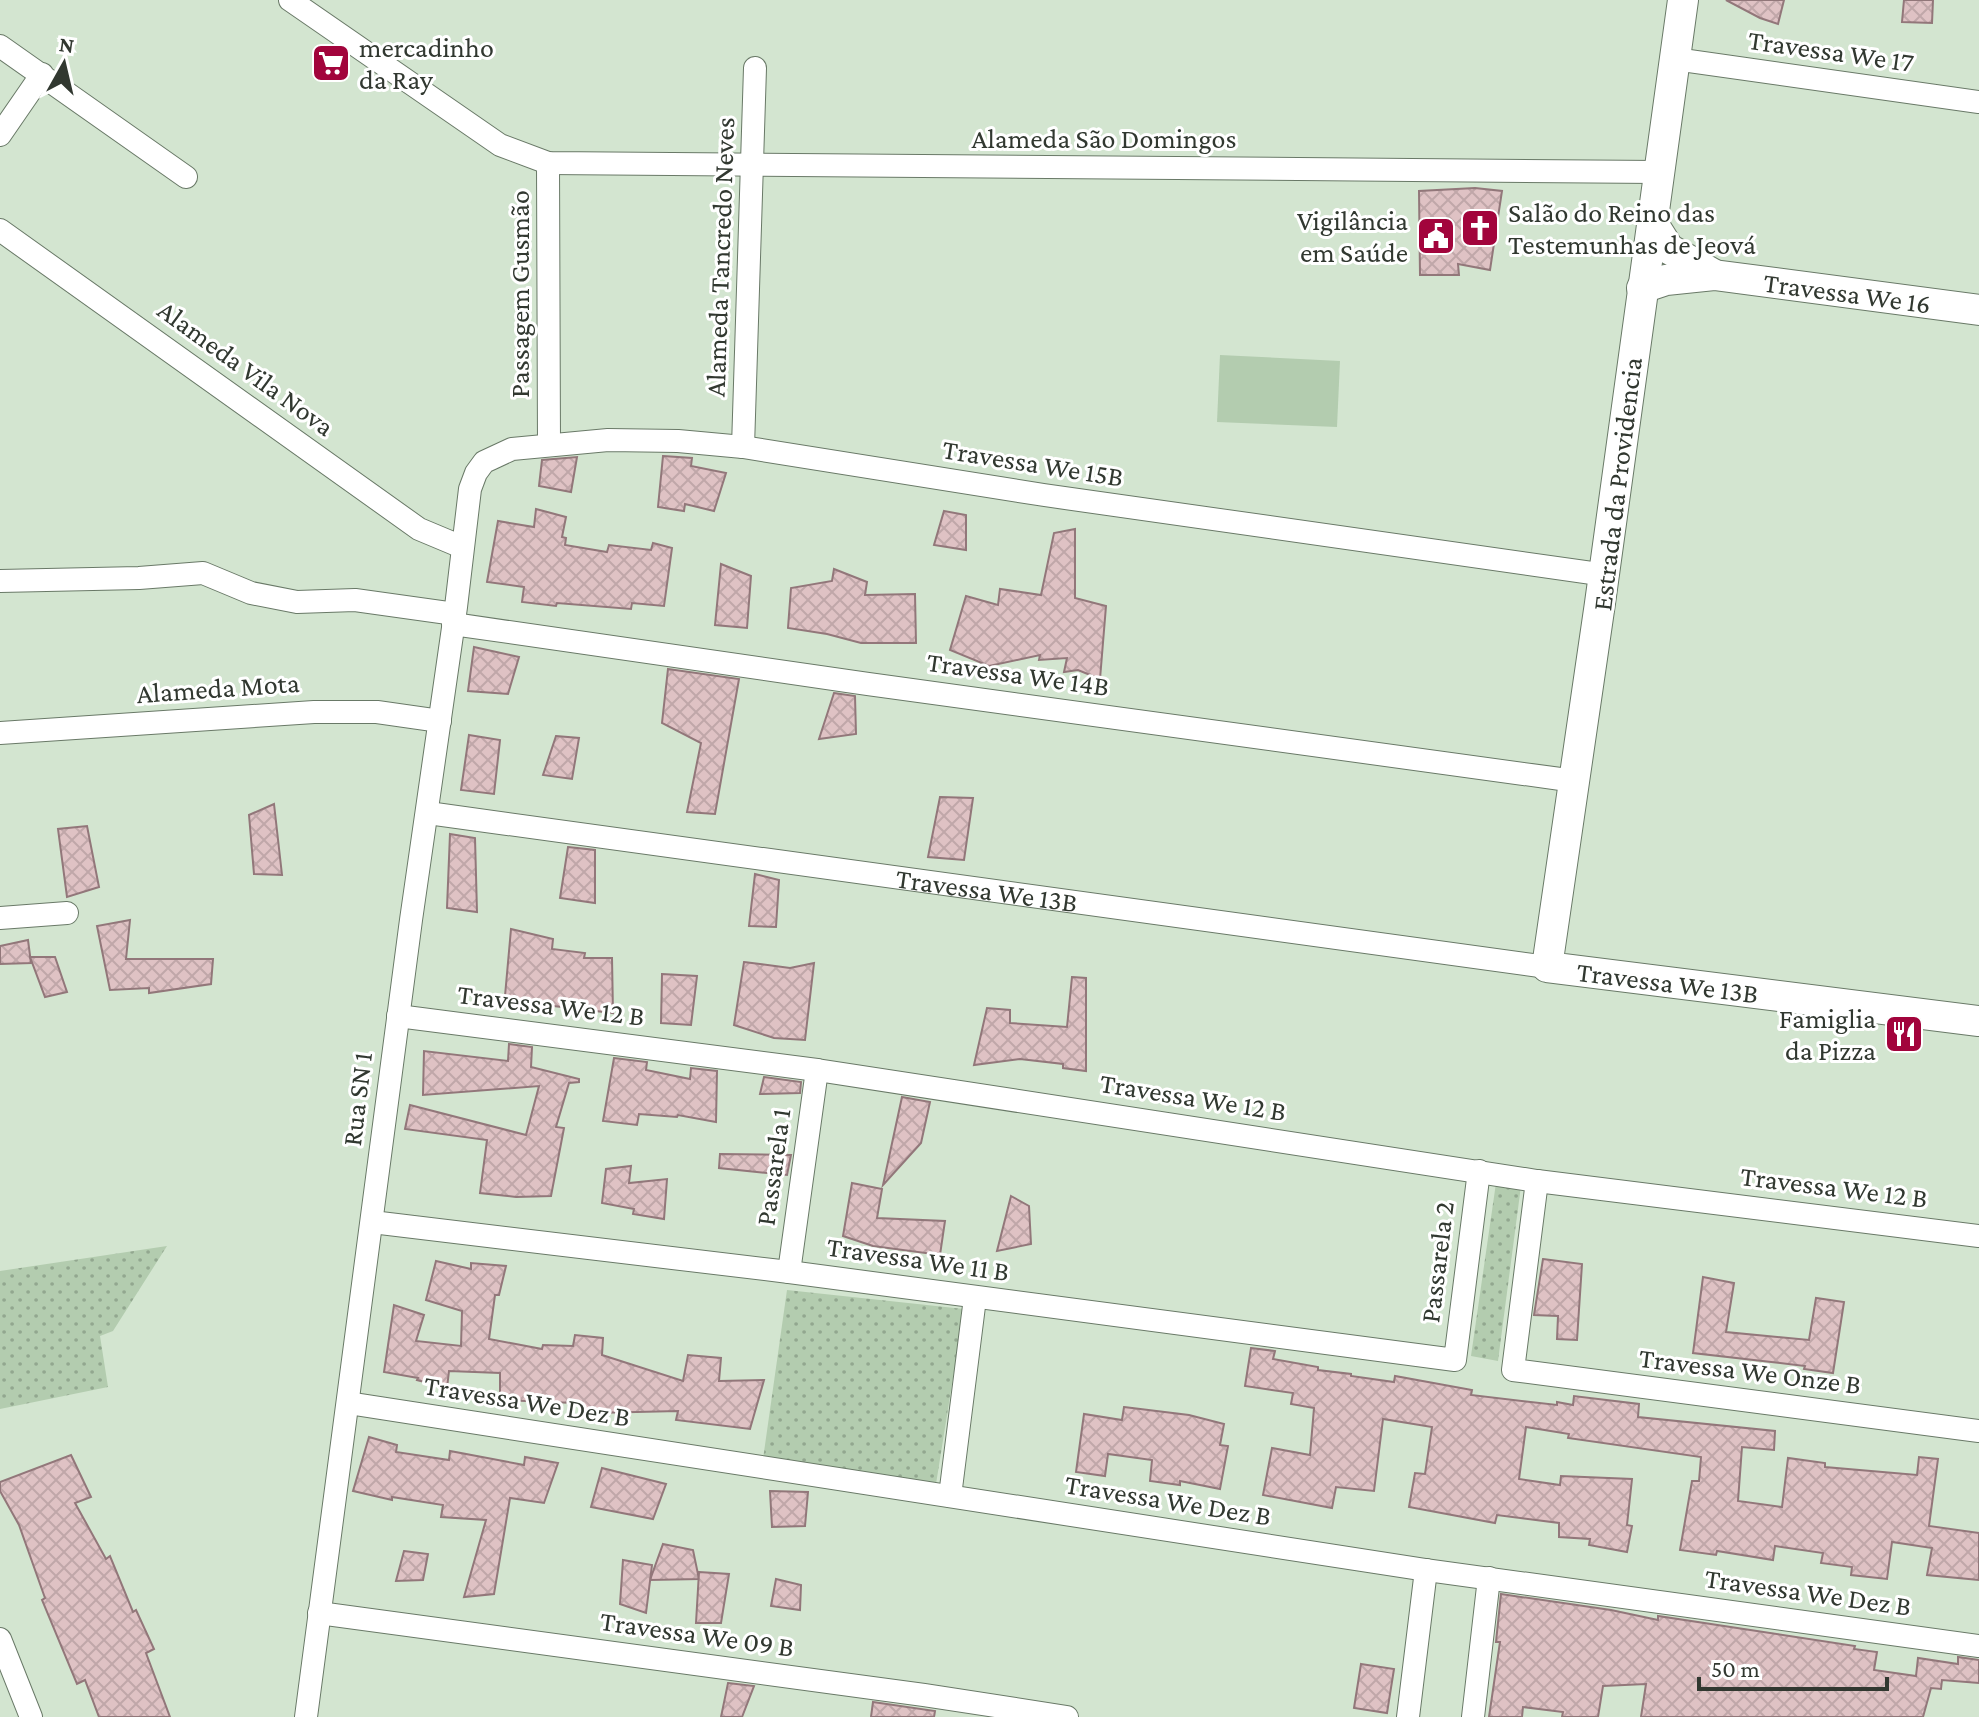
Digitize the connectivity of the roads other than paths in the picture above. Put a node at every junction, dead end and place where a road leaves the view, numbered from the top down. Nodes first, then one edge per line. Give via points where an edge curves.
1 (290, 0) edge
2 (1683, 0) edge
3 (0, 46) edge
4 (1675, 59) junction
5 (755, 68) dead end
6 (42, 74) junction
7 (1979, 102) edge
8 (0, 135) edge
9 (548, 163) junction
10 (753, 166) junction
11 (1658, 172) junction
12 (186, 177) dead end
13 (1652, 222) junction
14 (0, 230) edge
15 (1714, 275) junction
16 (1642, 288) junction
17 (1979, 310) edge
18 (549, 444) junction
19 (743, 447) junction
20 (470, 489) joint
21 (462, 547) junction
22 (1606, 575) junction
23 (0, 581) edge
24 (454, 619) junction
25 (440, 721) junction
26 (0, 733) edge
27 (1575, 781) junction
28 (428, 813) junction
29 (67, 913) dead end
30 (0, 918) edge
31 (1546, 967) junction
32 (398, 1016) junction
33 (1979, 1021) edge
34 (817, 1070) junction
35 (1479, 1171) junction
36 (1537, 1181) junction
37 (372, 1222) junction
38 (1979, 1236) edge
39 (789, 1272) junction
40 (975, 1298) junction
41 (1455, 1360) joint
42 (348, 1403) junction
43 (1979, 1431) edge
44 (950, 1496) junction
45 (1426, 1570) junction
46 (1489, 1578) junction
47 (319, 1613) junction
48 (0, 1639) edge
49 (1979, 1646) edge
50 (31, 1717) edge
51 (306, 1717) edge
52 (1067, 1717) edge
53 (1408, 1717) edge
54 (1473, 1717) edge

1 - 9 street, Passagem Gusmão via 500,145
2 - 4 main road, Estrada da Providencia
3 - 6 street
4 - 7 street, Travessa We 17
4 - 11 main road, Estrada da Providencia
5 - 10 street, Alameda Tancredo Neves
6 - 8 street
6 - 12 street
9 - 10 street, Alameda São Domingos
9 - 18 street, Passagem Gusmão
10 - 11 street, Alameda São Domingos
10 - 19 street, Alameda Tancredo Neves
11 - 13 main road, Estrada da Providencia
13 - 15 main road via 1669,249
13 - 16 main road, Estrada da Providencia
14 - 21 street, Alameda Vila Nova via 419,529
15 - 16 main road
15 - 17 main road, Travessa We 16
16 - 22 main road, Estrada da Providencia
18 - 19 street, Travessa We 15B via 678,441
18 - 20 street, Travessa We 15B via 496,454 484,462
19 - 22 street, Travessa We 15B
20 - 21 street, Rua SN 1
21 - 24 street, Rua SN 1
22 - 27 main road, Estrada da Providencia
23 - 24 street, Travessa We 14B via 203,573 251,593 297,602 355,600
24 - 25 street, Rua SN 1
24 - 27 street, Travessa We 14B via 868,684
25 - 26 street, Alameda Mota via 377,712 314,712
25 - 28 street, Rua SN 1
27 - 31 main road, Estrada da Providencia
28 - 31 street, Travessa We 13B
28 - 32 street, Rua SN 1
29 - 30 street
31 - 33 main road, Travessa We 13B
32 - 34 street, Travessa We 12 B
32 - 37 street, Rua SN 1
34 - 35 street, Travessa We 12 B
34 - 39 street, Passarela 1
35 - 36 street, Travessa We 12 B
35 - 41 street, Passarela 2
36 - 38 street, Travessa We 12 B
36 - 43 street, Travessa We Onze B via 1513,1370
37 - 39 street, Travessa We 11 B
37 - 42 street, Rua SN 1
39 - 40 street, Travessa We 11 B
40 - 41 street, Travessa We 11 B
40 - 44 street
42 - 44 street, Travessa We Dez B
42 - 47 street, Rua SN 1
44 - 45 street, Travessa We Dez B
45 - 46 street, Travessa We Dez B
45 - 53 street
46 - 49 street, Travessa We Dez B
46 - 54 street
47 - 51 street, Rua SN 1
47 - 52 street, Travessa We 09 B
48 - 50 street

